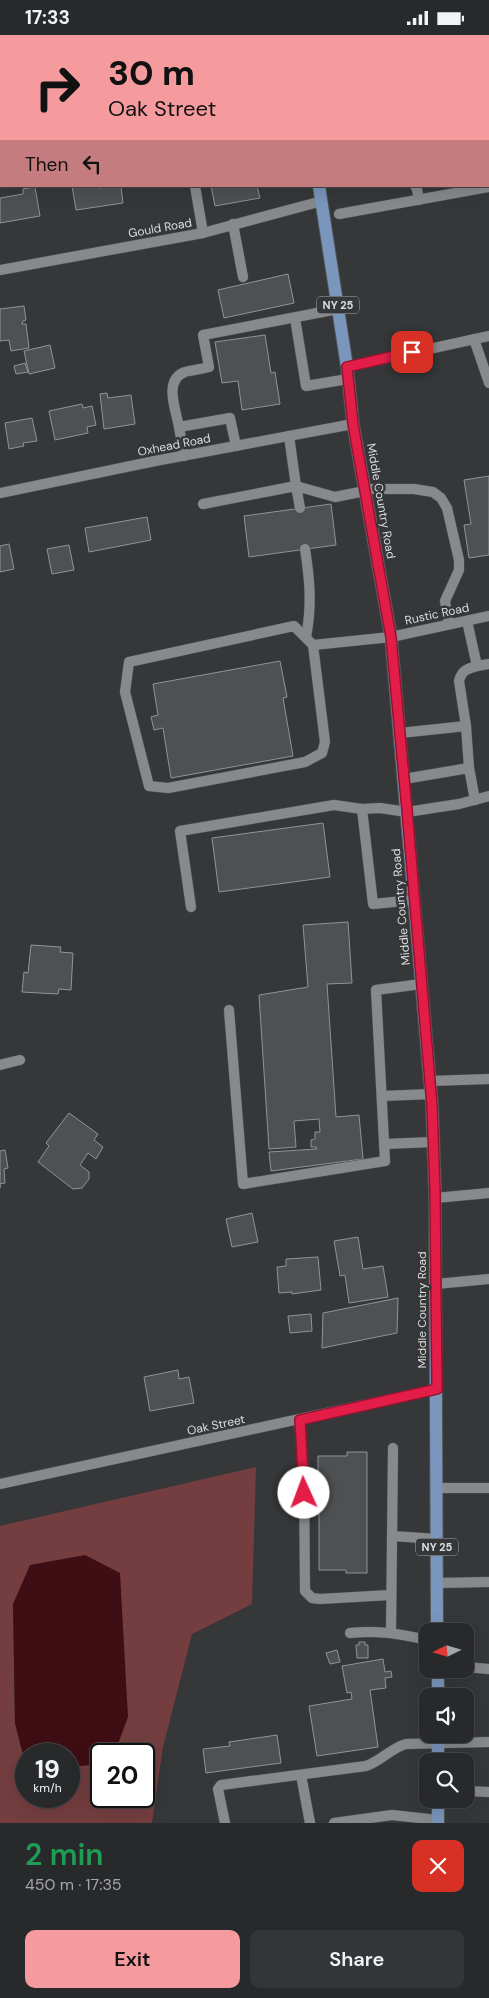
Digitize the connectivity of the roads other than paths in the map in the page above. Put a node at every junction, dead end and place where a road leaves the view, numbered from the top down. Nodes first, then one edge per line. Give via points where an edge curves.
1 (195, 187) edge
2 (319, 187) edge
3 (416, 187) edge
4 (489, 187) edge
5 (419, 200) junction
6 (322, 201) junction
7 (339, 213) dead end
8 (234, 225) junction
9 (203, 233) junction
10 (0, 269) edge
11 (243, 277) dead end
12 (338, 309) junction
13 (295, 317) junction
14 (489, 336) edge
15 (474, 339) junction
16 (348, 373) junction
17 (489, 383) edge
18 (353, 424) junction
19 (179, 427) junction
20 (288, 436) junction
21 (236, 446) junction
22 (184, 456) junction
23 (296, 486) junction
24 (365, 490) junction
25 (0, 493) edge
26 (203, 504) dead end
27 (300, 508) dead end
28 (305, 549) dead end
29 (489, 616) edge
30 (467, 621) junction
31 (449, 624) junction
32 (391, 637) junction
33 (309, 641) junction
34 (489, 664) edge
35 (477, 666) junction
36 (466, 726) junction
37 (400, 733) junction
38 (470, 768) junction
39 (404, 779) junction
40 (489, 796) edge
41 (476, 800) junction
42 (362, 809) junction
43 (407, 812) junction
44 (414, 900) junction
45 (191, 907) dead end
46 (421, 984) junction
47 (229, 1010) dead end
48 (20, 1060) dead end
49 (0, 1065) edge
50 (489, 1079) edge
51 (430, 1088) junction
52 (383, 1096) junction
53 (433, 1141) junction
54 (384, 1144) junction
55 (489, 1193) edge
56 (435, 1198) junction
57 (489, 1279) edge
58 (436, 1284) junction
59 (437, 1389) junction
60 (300, 1420) junction
61 (393, 1448) dead end
62 (0, 1484) edge
63 (437, 1488) junction
64 (489, 1488) edge
65 (392, 1536) junction
66 (437, 1539) junction
67 (489, 1582) edge
68 (437, 1583) junction
69 (390, 1595) junction
70 (437, 1623) edge
71 (391, 1632) junction
72 (350, 1633) dead end
73 (419, 1637) edge
74 (474, 1668) edge
75 (489, 1669) edge
76 (474, 1741) edge
77 (489, 1742) edge
78 (419, 1743) edge
79 (301, 1775) junction
80 (474, 1791) edge
81 (489, 1792) edge
82 (438, 1808) edge
83 (438, 1821) edge
84 (225, 1823) edge
85 (310, 1823) edge
86 (334, 1823) edge

1 - 9 street
2 - 6 main road, Middle Country Road / NY 25
3 - 5 street
4 - 5 street
5 - 7 street
6 - 8 street, Gould Road
6 - 12 main road, Middle Country Road / NY 25
8 - 9 street, Gould Road
8 - 11 street
9 - 10 street, Gould Road
12 - 13 street
12 - 16 main road, Middle Country Road / NY 25
13 - 16 street via 306,387
13 - 19 street via 203,335 209,367 184,372 176,377 172,388
14 - 15 street
15 - 16 street
15 - 17 street
16 - 18 main road, Middle Country Road / NY 25
18 - 20 street, Oxhead Road
18 - 24 main road, Middle Country Road / NY 25
19 - 21 street via 230,418
19 - 22 street
20 - 21 street, Oxhead Road
20 - 23 street
21 - 22 street, Oxhead Road
22 - 25 street, Oxhead Road
23 - 24 street via 335,497
23 - 26 street
23 - 27 street
24 - 31 street via 414,489 433,492 441,498 447,508 459,560 459,569 445,601
24 - 32 main road, Middle Country Road / NY 25
28 - 33 street via 310,582
29 - 30 street, Rustic Road
30 - 31 street, Rustic Road
30 - 35 street
31 - 32 street, Rustic Road
32 - 33 street, Rustic Road
32 - 37 main road, Middle Country Road / NY 25
33 - 33 street via 294,626 129,662 125,692 149,786 168,788 305,762 322,753 326,742
34 - 35 street
35 - 36 street via 466,669 458,681
36 - 37 street
36 - 38 street
37 - 39 main road, Middle Country Road / NY 25
38 - 39 street
38 - 41 street
39 - 43 main road, Middle Country Road / NY 25
40 - 41 street
41 - 43 street
42 - 43 street
42 - 44 street via 373,904
42 - 45 street via 334,805 180,831
43 - 44 main road, Middle Country Road / NY 25
44 - 46 main road, Middle Country Road / NY 25
46 - 51 main road, Middle Country Road / NY 25
46 - 52 street via 376,990
47 - 54 street via 243,1183 385,1161
48 - 49 street
50 - 51 street
51 - 52 street
51 - 53 main road, Middle Country Road / NY 25
52 - 54 street
53 - 54 street
53 - 56 main road, Middle Country Road / NY 25
55 - 56 street
56 - 58 main road, Middle Country Road / NY 25
57 - 58 street
58 - 59 main road, Middle Country Road / NY 25
59 - 60 street, Oak Street
59 - 63 main road, Middle Country Road / NY 25
60 - 62 street, Oak Street
60 - 69 street via 305,1591 312,1599
61 - 65 street
63 - 64 street
63 - 66 main road, Middle Country Road / NY 25
65 - 66 street
65 - 69 street
66 - 68 main road, Middle Country Road / NY 25
67 - 68 street
68 - 70 main road, Middle Country Road / NY 25
69 - 71 street
71 - 72 street
71 - 73 street
74 - 75 street
76 - 77 street
78 - 79 street via 398,1747 366,1766
79 - 84 street via 221,1785 218,1789
79 - 85 street
80 - 81 street
82 - 83 main road
83 - 86 street via 392,1815

